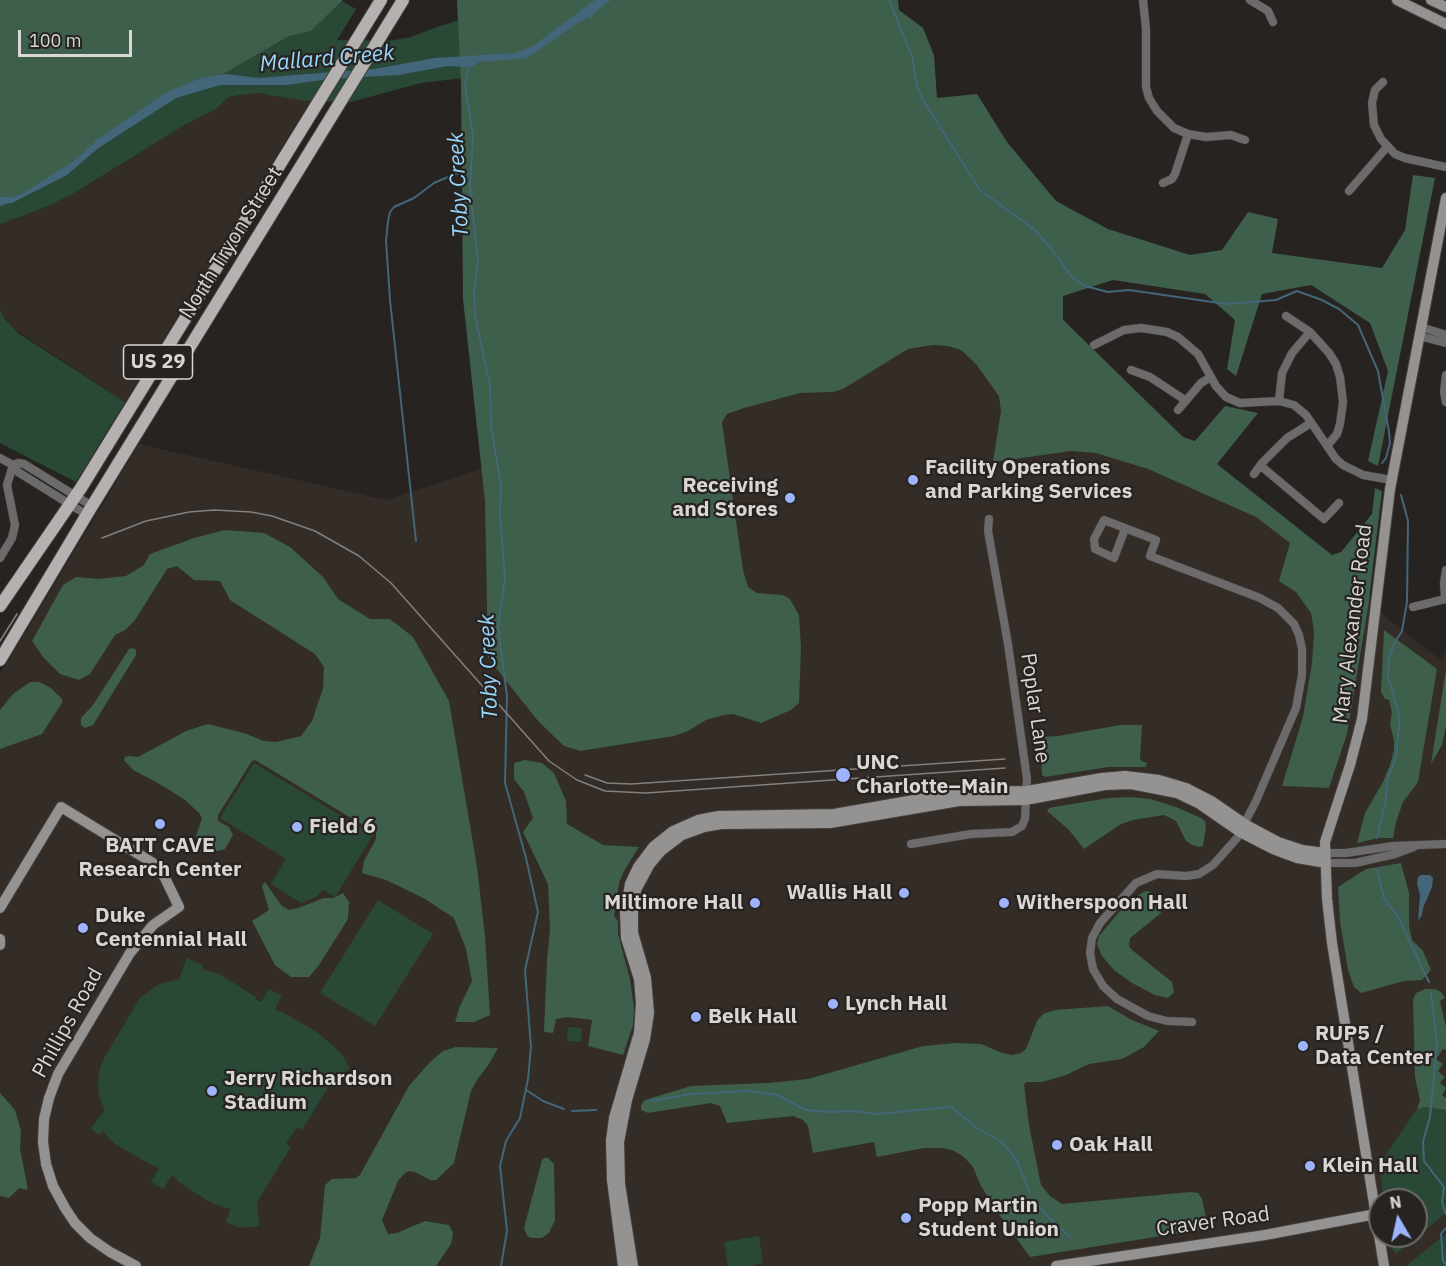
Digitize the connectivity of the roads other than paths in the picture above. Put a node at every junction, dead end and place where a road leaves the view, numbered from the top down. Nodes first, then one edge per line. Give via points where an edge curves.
1 (381, 0) edge
2 (402, 0) edge
3 (1143, 0) edge
4 (1250, 0) edge
5 (1396, 0) edge
6 (1431, 0) edge
7 (1446, 7) edge
8 (1273, 22) dead end
9 (1446, 24) edge
10 (1383, 82) dead end
11 (1188, 134) junction
12 (1245, 140) dead end
13 (1388, 147) junction
14 (1446, 167) edge
15 (1163, 183) dead end
16 (1349, 191) dead end
17 (1446, 198) edge
18 (1286, 316) dead end
19 (1310, 332) junction
20 (1420, 332) junction
21 (1446, 335) edge
22 (1446, 343) edge
23 (1094, 345) dead end
24 (1131, 370) dead end
25 (1446, 375) edge
26 (1211, 377) junction
27 (1185, 400) junction
28 (1279, 401) junction
29 (1446, 402) edge
30 (1178, 410) dead end
31 (1311, 423) junction
32 (1327, 446) junction
33 (0, 458) edge
34 (13, 465) junction
35 (1261, 466) junction
36 (1254, 474) dead end
37 (1392, 480) junction
38 (73, 500) junction
39 (1339, 503) dead end
40 (89, 510) junction
41 (989, 519) dead end
42 (1125, 529) junction
43 (0, 558) edge
44 (1446, 570) edge
45 (0, 606) edge
46 (1413, 607) dead end
47 (0, 660) edge
48 (1027, 795) junction
49 (818, 819) junction
50 (1243, 828) junction
51 (911, 844) dead end
52 (1446, 844) edge
53 (1326, 858) junction
54 (1, 906) edge
55 (0, 939) edge
56 (0, 945) edge
57 (1192, 1022) dead end
58 (1372, 1188) edge
59 (1368, 1216) edge
60 (1381, 1248) edge
61 (136, 1266) edge
62 (623, 1266) edge
63 (633, 1266) edge
64 (1056, 1266) edge
65 (1384, 1266) edge

1 - 38 main road, North Tryon Street / US 29
2 - 40 main road, North Tryon Street / US 29
3 - 11 street via 1148,93 1165,120
4 - 8 street via 1268,11
5 - 9 street
6 - 7 street
10 - 13 street via 1375,90 1372,114 1378,135
11 - 12 street via 1231,135
11 - 15 street via 1175,174
13 - 14 street via 1405,158
13 - 16 street
17 - 20 street, Mary Alexander Road
18 - 19 street
19 - 28 street via 1286,364 1280,379
19 - 32 street via 1336,364 1342,390 1340,424
20 - 21 street
20 - 22 street
20 - 37 street, Mary Alexander Road
23 - 26 street via 1124,330 1167,332 1193,349
24 - 27 street via 1150,377
25 - 29 street
26 - 27 street
26 - 28 street via 1234,402
27 - 30 street
28 - 31 street via 1298,408
31 - 32 street
31 - 35 street via 1287,438
32 - 37 street via 1350,470
33 - 34 street
34 - 38 street via 24,464
34 - 43 street via 7,485 14,534
35 - 36 street
35 - 39 street via 1324,519
37 - 53 street, Mary Alexander Road via 1362,719 1326,837
38 - 40 street
38 - 45 main road, North Tryon Street / US 29
40 - 47 main road, North Tryon Street / US 29
41 - 48 street, Poplar Lane
42 - 42 street via 1104,520 1094,539 1095,549 1114,558
42 - 50 street via 1156,540 1150,556 1268,602 1297,628 1302,657 1296,708
44 - 46 street via 1446,599
48 - 49 street
48 - 50 street via 1105,785 1147,786 1190,799
48 - 51 street, Poplar Lane via 1024,823 1015,830
49 - 62 street via 725,816 698,820 663,839 646,855 635,874 627,895 624,921 639,979 641,1021 610,1141
49 - 63 street via 699,828 661,850 640,881 632,924 646,978 649,1019 619,1142 620,1184
50 - 53 street via 1281,853
50 - 57 street via 1203,872 1186,876 1158,874 1136,883 1100,923 1091,942 1094,972 1117,999 1156,1019
52 - 53 street via 1416,846 1355,863
53 - 58 street, Mary Alexander Road via 1332,942
54 - 61 street, Phillips Road via 61,807 153,863 179,906 153,925 130,952 58,1074 44,1119 47,1168 64,1208 90,1238
55 - 56 street
59 - 64 street, Craver Road
60 - 65 street, Mary Alexander Road

